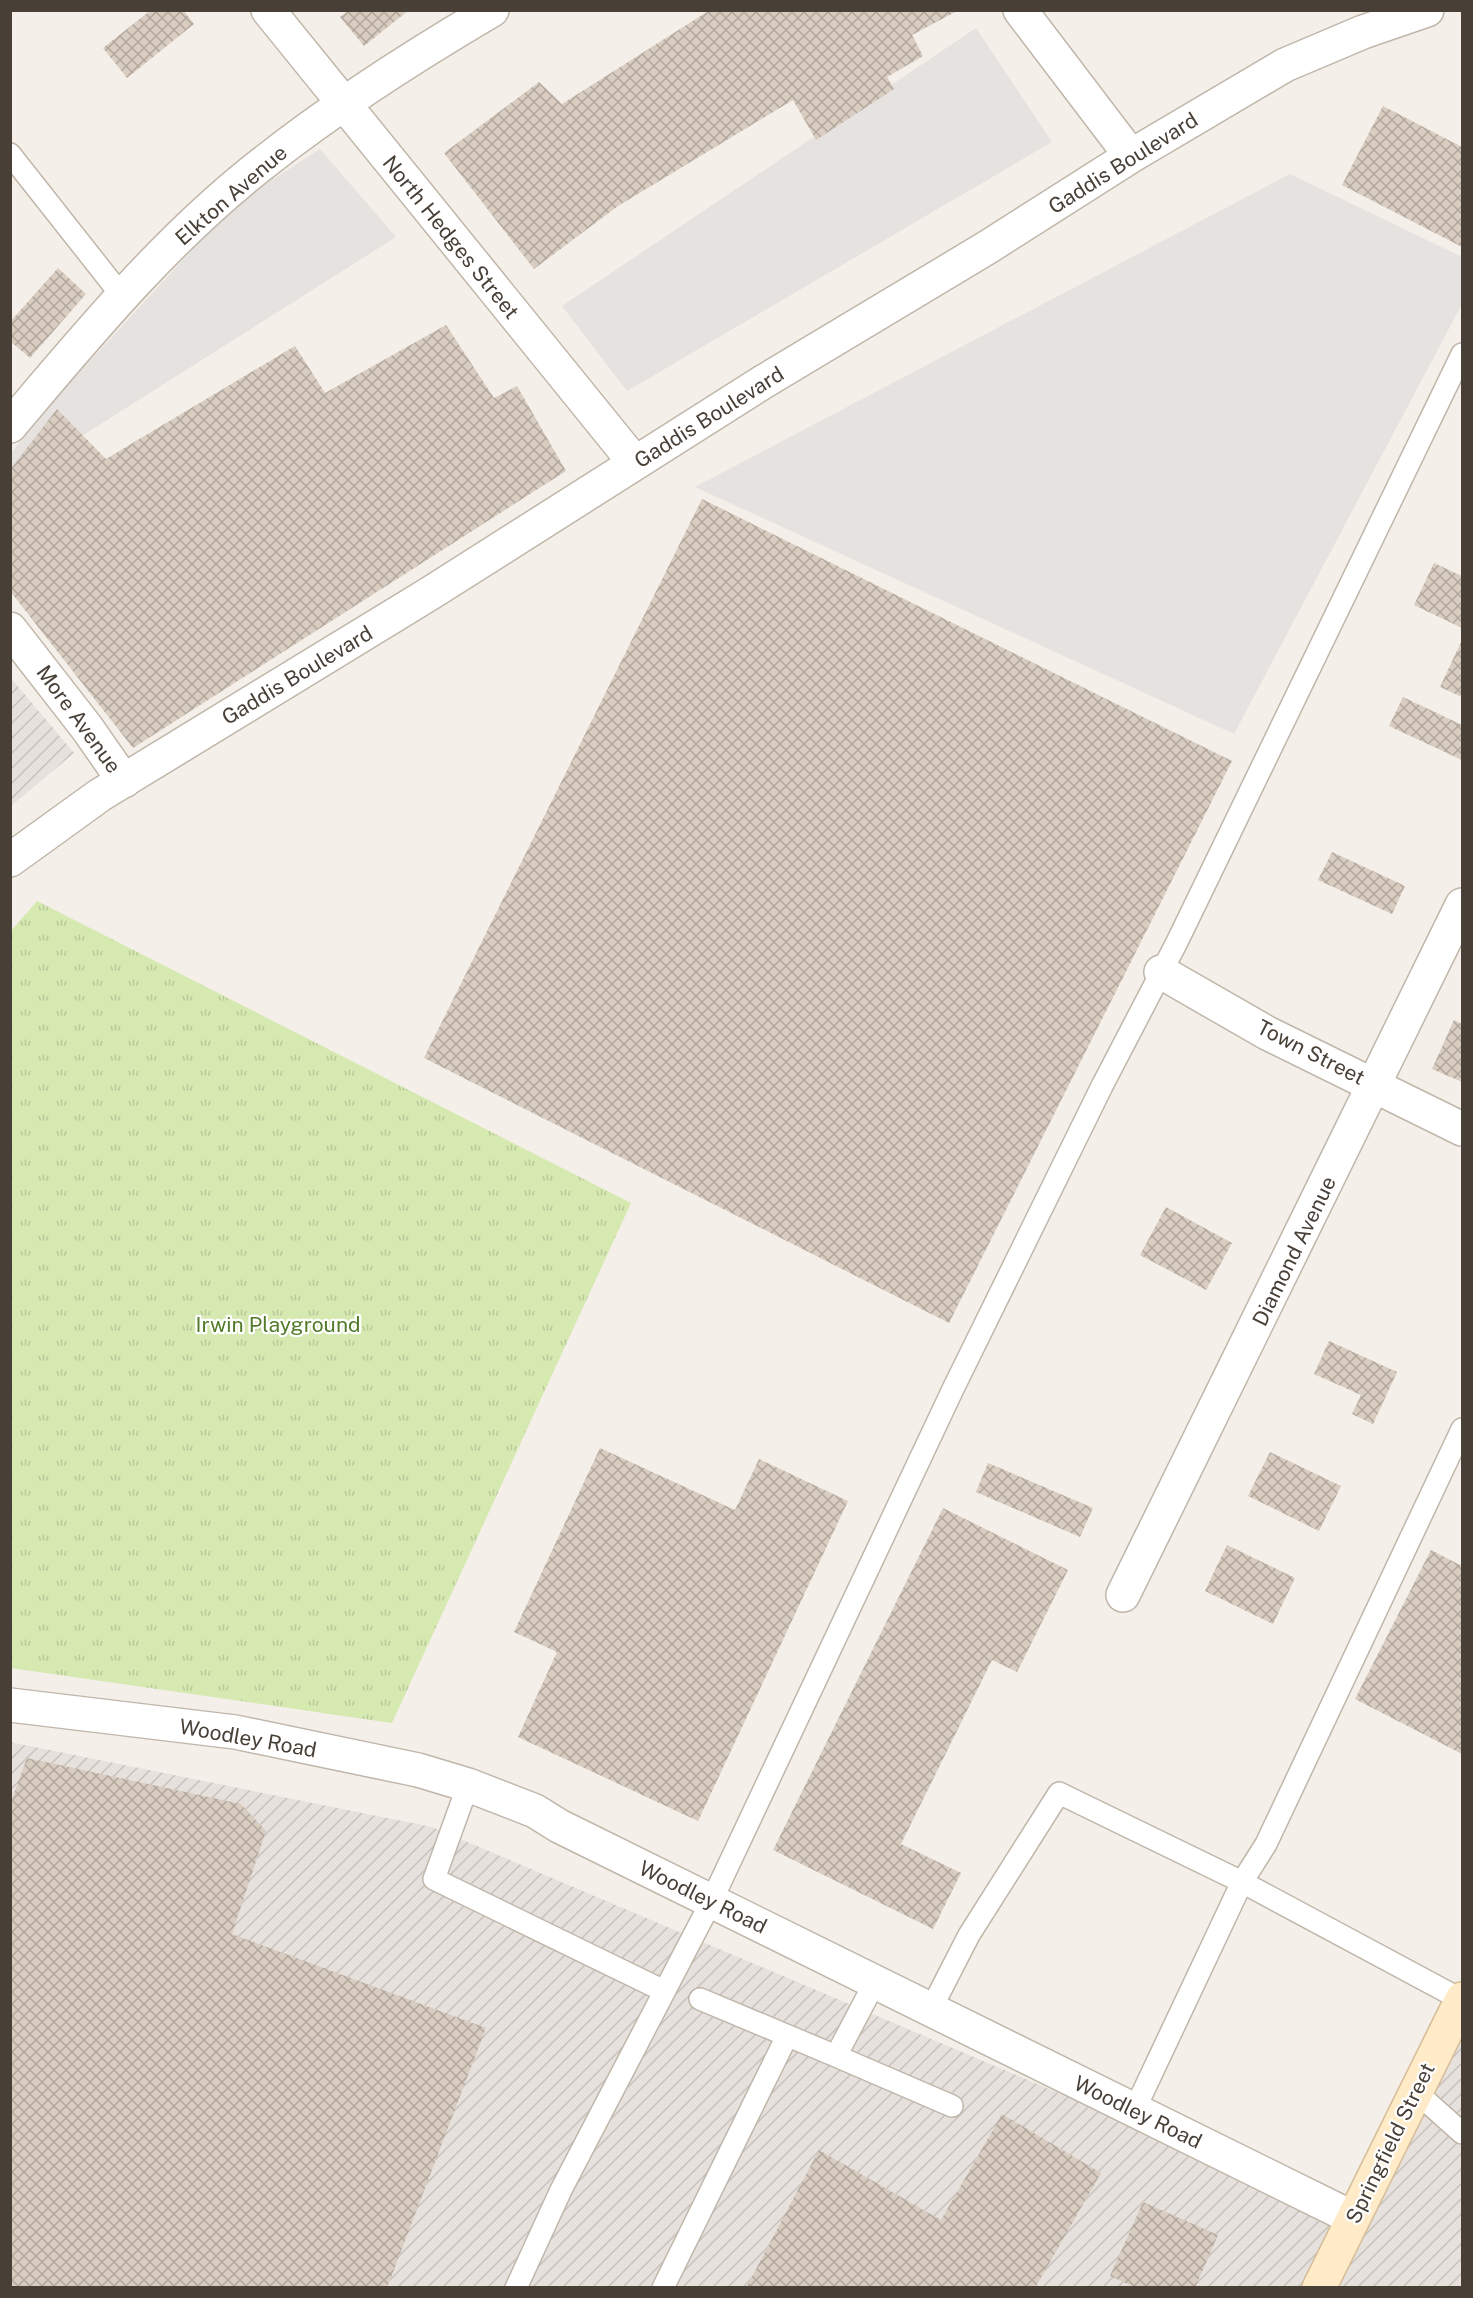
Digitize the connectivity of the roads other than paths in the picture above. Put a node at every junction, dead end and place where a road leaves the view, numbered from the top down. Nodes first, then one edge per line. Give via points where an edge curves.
1 (268, 10) edge
2 (492, 10) edge
3 (1020, 10) edge
4 (1427, 10) edge
5 (343, 104) junction
6 (10, 154) edge
7 (1131, 156) junction
8 (122, 296) junction
9 (1462, 354) edge
10 (10, 426) edge
11 (635, 463) junction
12 (10, 629) edge
13 (124, 781) junction
14 (10, 860) edge
15 (1462, 905) edge
16 (1161, 972) junction
17 (1376, 1085) junction
18 (1462, 1129) edge
19 (1462, 1429) edge
20 (1123, 1595) dead end
21 (10, 1705) edge
22 (468, 1785) junction
23 (1242, 1882) junction
24 (711, 1902) junction
25 (875, 1982) junction
26 (664, 1991) junction
27 (700, 1999) dead end
28 (1462, 1999) edge
29 (931, 2009) junction
30 (787, 2036) junction
31 (836, 2056) junction
32 (1415, 2091) junction
33 (952, 2106) dead end
34 (1134, 2111) junction
35 (1462, 2133) edge
36 (1353, 2218) junction
37 (516, 2288) edge
38 (663, 2288) edge
39 (1319, 2288) edge

1 - 5 street, North Hedges Street
2 - 5 street, Elkton Avenue
3 - 7 street
4 - 7 street, Gaddis Boulevard via 1285,65
5 - 8 street, Elkton Avenue via 261,165 185,232
5 - 11 street, North Hedges Street
6 - 8 lane
7 - 11 street, Gaddis Boulevard
8 - 10 street, Elkton Avenue
9 - 16 lane
11 - 13 street, Gaddis Boulevard via 419,601
12 - 13 street, More Avenue
13 - 14 street, Gaddis Boulevard
15 - 17 street, Diamond Avenue
16 - 17 street, Town Street via 1267,1033
16 - 24 lane via 953,1389
17 - 18 street, Town Street
17 - 20 street, Diamond Avenue
19 - 23 lane via 1266,1844
21 - 22 street, Woodley Road via 235,1732 418,1770
22 - 24 street, Woodley Road via 535,1811
22 - 26 lane via 434,1879
23 - 28 lane
23 - 29 lane via 1059,1792 969,1935
23 - 34 lane
24 - 25 street, Woodley Road
24 - 26 lane
25 - 29 street, Woodley Road
25 - 31 lane
26 - 37 lane via 561,2190
27 - 30 lane
28 - 32 main road, Springfield Street
29 - 34 street, Woodley Road
30 - 31 lane
30 - 38 lane
31 - 33 lane
32 - 35 lane
32 - 36 main road, Springfield Street
34 - 36 street, Woodley Road
36 - 39 main road, Springfield Street

